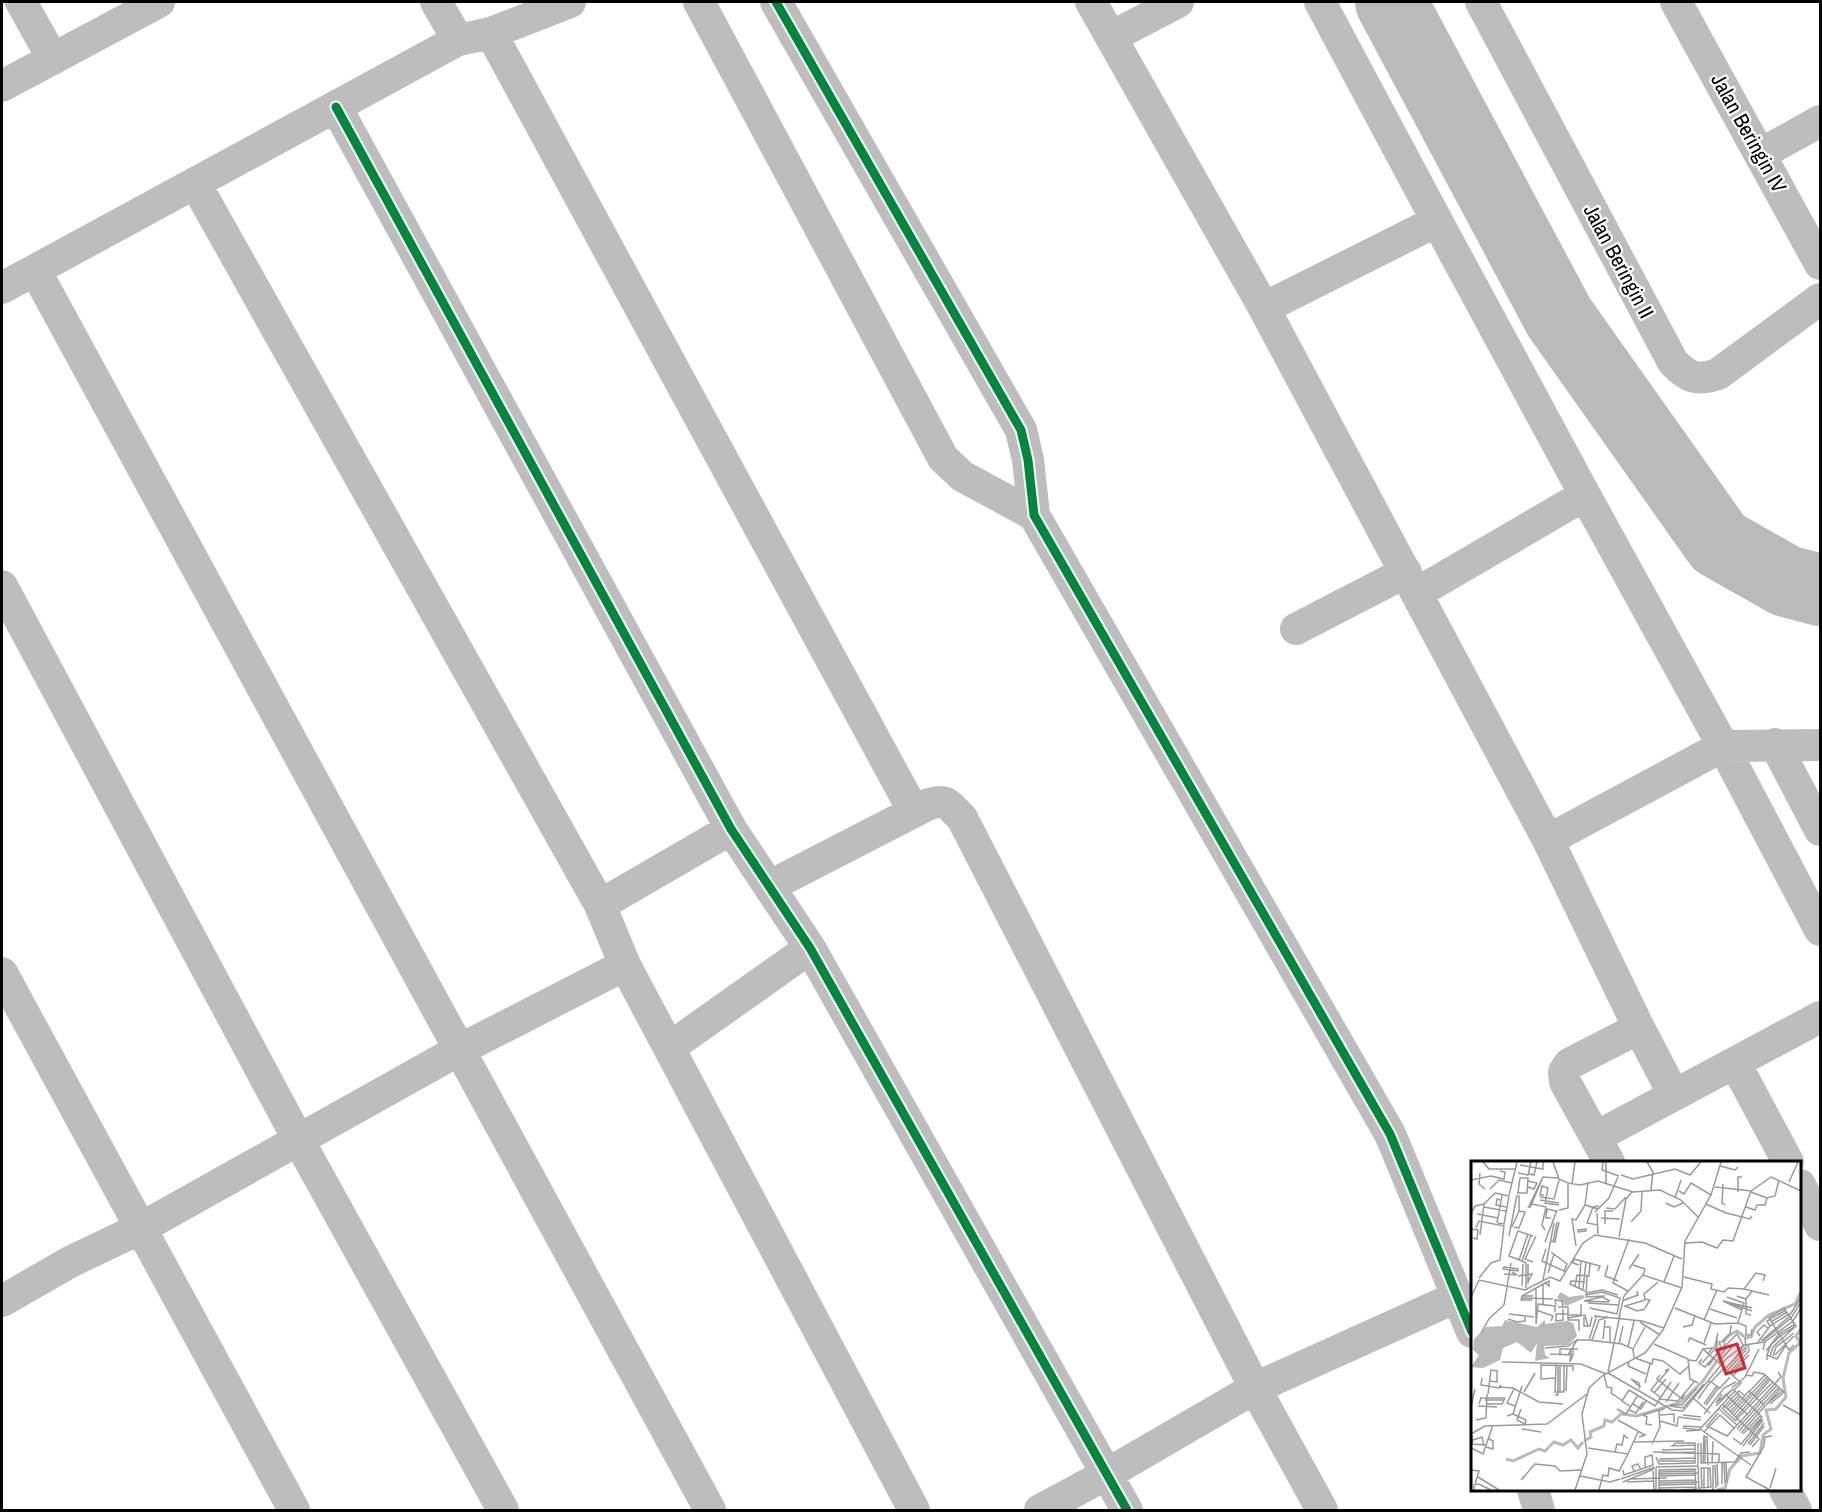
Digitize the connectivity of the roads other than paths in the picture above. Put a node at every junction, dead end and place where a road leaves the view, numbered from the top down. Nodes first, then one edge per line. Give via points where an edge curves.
1 (21, 2) edge
2 (159, 2) edge
3 (436, 2) edge
4 (570, 2) edge
5 (699, 2) edge
6 (776, 2) edge
7 (1091, 2) edge
8 (1179, 2) edge
9 (1320, 2) edge
10 (1481, 2) edge
11 (1676, 2) edge
12 (491, 33) junction
13 (1111, 37) junction
14 (458, 40) junction
15 (53, 58) junction
16 (2, 86) edge
17 (336, 106) junction
18 (1821, 121) edge
19 (1761, 154) junction
20 (195, 183) junction
21 (1437, 221) junction
22 (1821, 264) edge
23 (35, 270) junction
24 (2, 288) edge
25 (1821, 299) edge
26 (1264, 308) junction
27 (1585, 495) junction
28 (1034, 515) junction
29 (1411, 583) junction
30 (2, 586) edge
31 (1296, 629) dead end
32 (1775, 744) junction
33 (1821, 745) edge
34 (1723, 746) junction
35 (914, 812) junction
36 (731, 829) junction
37 (1821, 830) edge
38 (1548, 840) junction
39 (770, 886) junction
40 (600, 905) junction
41 (1821, 930) edge
42 (810, 948) junction
43 (625, 965) junction
44 (2, 973) edge
45 (1821, 1017) edge
46 (1639, 1028) junction
47 (669, 1048) junction
48 (459, 1050) junction
49 (1735, 1063) junction
50 (1674, 1095) junction
51 (299, 1141) junction
52 (1603, 1150) edge
53 (1787, 1161) edge
54 (1801, 1187) edge
55 (1821, 1225) edge
56 (141, 1228) junction
57 (1459, 1296) junction
58 (2, 1301) edge
59 (1471, 1327) edge
60 (1255, 1388) junction
61 (1107, 1474) junction
62 (1533, 1491) edge
63 (1786, 1491) edge
64 (294, 1510) edge
65 (503, 1510) edge
66 (710, 1510) edge
67 (914, 1510) edge
68 (1040, 1510) edge
69 (1126, 1510) edge
70 (1322, 1510) edge
71 (1539, 1510) edge
72 (1796, 1510) edge

1 - 15 street
2 - 15 street
3 - 14 street
4 - 12 street
5 - 28 street via 943,458 962,476
6 - 28 street via 1021,430
7 - 13 street
8 - 13 street
9 - 21 street
10 - 25 street, Jalan Beringin II via 1673,362 1682,372 1695,378 1718,374
11 - 19 street, Jalan Beringin IV
12 - 14 street
12 - 35 street
13 - 26 street
14 - 17 street
15 - 16 street
17 - 20 street
17 - 36 street
18 - 19 street
19 - 22 street, Jalan Beringin IV
20 - 23 street
20 - 40 street
21 - 26 street
21 - 27 street
23 - 24 street
23 - 48 street
26 - 29 street
27 - 29 street
27 - 34 street
28 - 57 street via 1390,1134
29 - 31 street
29 - 38 street
30 - 51 street
32 - 33 street
32 - 34 street
32 - 37 street
34 - 38 street
34 - 41 street
35 - 39 street
35 - 60 street via 941,801 962,818
36 - 39 street
36 - 40 street
38 - 46 street
39 - 42 street
40 - 43 street
42 - 47 street
42 - 61 street
43 - 47 street
43 - 48 street
44 - 56 street
45 - 49 street
46 - 50 street
46 - 52 street via 1566,1067 1564,1072 1565,1082
47 - 67 street
48 - 51 street
48 - 66 street
49 - 50 street
49 - 53 street
50 - 52 street
51 - 56 street
51 - 65 street
54 - 55 street
56 - 58 street
56 - 64 street
57 - 59 street
57 - 60 street
60 - 61 street
60 - 70 street
61 - 68 street
61 - 69 street
62 - 71 street
63 - 72 street

